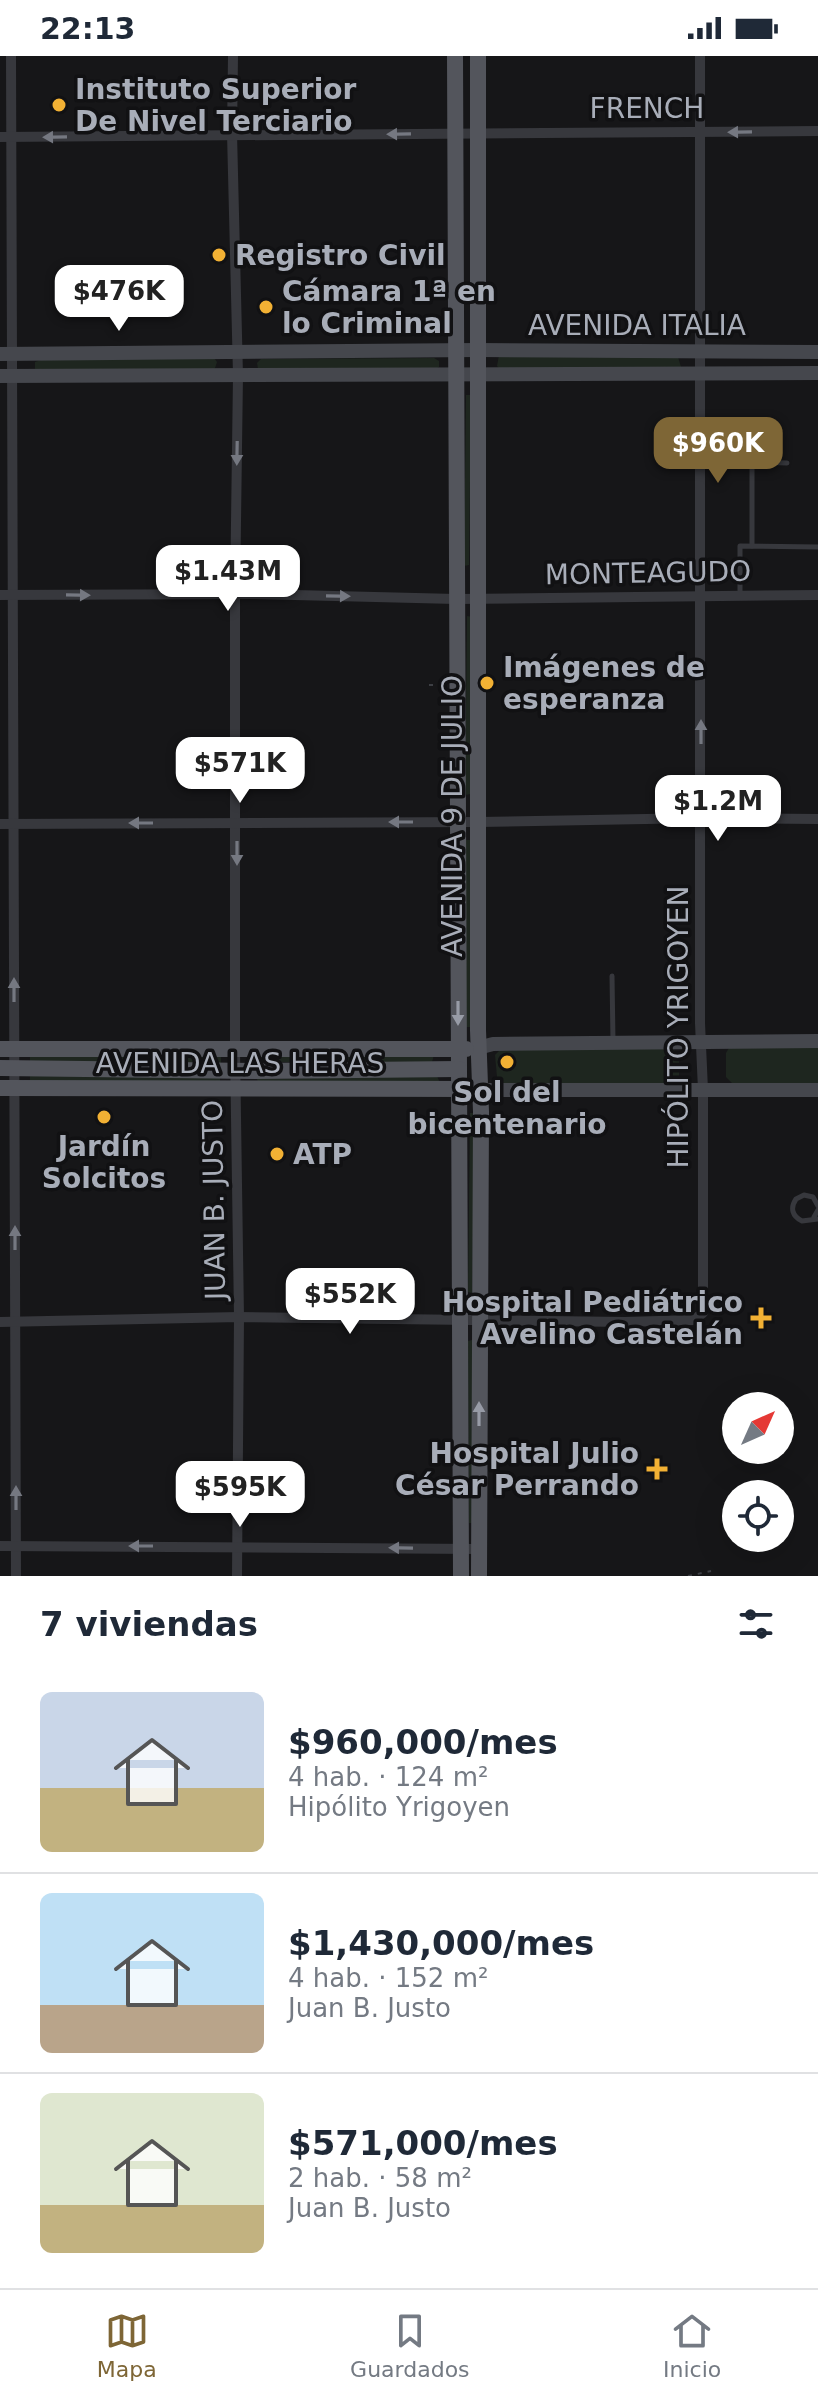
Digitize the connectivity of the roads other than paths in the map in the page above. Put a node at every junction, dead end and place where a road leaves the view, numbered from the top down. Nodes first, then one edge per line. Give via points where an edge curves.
1 (11, 56) edge
2 (233, 56) edge
3 (455, 56) edge
4 (478, 56) edge
5 (700, 56) edge
6 (818, 131) edge
7 (701, 132) junction
8 (232, 133) junction
9 (455, 133) junction
10 (477, 134) junction
11 (6, 137) edge
12 (456, 350) junction
13 (478, 350) junction
14 (238, 351) junction
15 (700, 352) junction
16 (818, 352) edge
17 (6, 354) edge
18 (818, 373) edge
19 (700, 374) junction
20 (238, 375) junction
21 (6, 376) edge
22 (457, 376) junction
23 (477, 376) junction
24 (787, 463) dead end
25 (752, 546) junction
26 (818, 547) edge
27 (14, 594) junction
28 (0, 595) edge
29 (740, 595) junction
30 (818, 595) edge
31 (235, 596) junction
32 (701, 596) junction
33 (456, 599) junction
34 (478, 599) junction
35 (701, 818) junction
36 (818, 819) edge
37 (237, 822) junction
38 (459, 822) junction
39 (479, 822) junction
40 (0, 824) edge
41 (14, 824) junction
42 (612, 976) dead end
43 (701, 1041) junction
44 (818, 1041) edge
45 (613, 1042) junction
46 (478, 1048) junction
47 (7, 1050) edge
48 (235, 1050) junction
49 (459, 1050) junction
50 (8, 1068) edge
51 (459, 1069) junction
52 (237, 1070) junction
53 (7, 1088) edge
54 (460, 1089) junction
55 (237, 1090) junction
56 (481, 1090) junction
57 (703, 1090) junction
58 (818, 1090) edge
59 (818, 1208) edge
60 (816, 1218) edge
61 (239, 1317) junction
62 (15, 1321) junction
63 (461, 1321) junction
64 (0, 1322) edge
65 (479, 1322) junction
66 (0, 1546) edge
67 (16, 1546) junction
68 (236, 1546) junction
69 (461, 1548) junction
70 (479, 1549) junction
71 (16, 1576) edge
72 (237, 1576) edge
73 (461, 1576) edge
74 (479, 1576) edge

1 - 11 street
2 - 8 street, JUAN B. JUSTO
3 - 9 main road, AVENIDA 9 DE JULIO
4 - 10 main road, AVENIDA 9 DE JULIO
5 - 7 street, HIPÓLITO YRIGOYEN
6 -> 7 street, FRENCH
7 - 10 street, FRENCH
7 - 15 street, HIPÓLITO YRIGOYEN
9 -> 8 street, FRENCH
8 -> 11 street, FRENCH
8 - 14 street, JUAN B. JUSTO
9 - 10 street, FRENCH
9 - 12 main road, AVENIDA 9 DE JULIO
10 - 13 main road, AVENIDA 9 DE JULIO
11 - 17 street
12 - 13 main road, AVENIDA ITALIA
12 - 14 main road, AVENIDA ITALIA
12 - 22 main road, AVENIDA 9 DE JULIO
13 - 15 main road, AVENIDA ITALIA
13 - 23 main road, AVENIDA 9 DE JULIO
14 - 17 main road, AVENIDA ITALIA
14 - 20 street, JUAN B. JUSTO
15 - 16 main road, AVENIDA ITALIA
15 - 19 street, HIPÓLITO YRIGOYEN
17 - 21 street
18 - 19 main road, AVENIDA ITALIA
19 - 23 main road, AVENIDA ITALIA
19 - 32 street, HIPÓLITO YRIGOYEN
20 - 21 main road, AVENIDA ITALIA
20 - 22 main road, AVENIDA ITALIA
20 -> 31 street, JUAN B. JUSTO
21 - 27 street
22 - 23 main road, AVENIDA ITALIA
22 - 33 main road, AVENIDA 9 DE JULIO
23 - 34 main road, AVENIDA 9 DE JULIO
24 - 25 lane via 752,462
25 - 26 lane
25 - 29 lane via 740,546
27 - 28 street, MONTEAGUDO
27 -> 31 street, MONTEAGUDO
27 - 41 street
29 - 30 street, MONTEAGUDO
29 - 32 street, MONTEAGUDO
31 -> 33 street, MONTEAGUDO
31 - 37 street, JUAN B. JUSTO
32 - 34 street, MONTEAGUDO
35 -> 32 street, HIPÓLITO YRIGOYEN
33 - 34 street, MONTEAGUDO
33 - 38 main road, AVENIDA 9 DE JULIO
34 - 39 main road, AVENIDA 9 DE JULIO
35 - 36 street
35 - 39 street
35 - 43 street, HIPÓLITO YRIGOYEN
38 -> 37 street
37 -> 41 street
37 -> 48 street, JUAN B. JUSTO
38 - 39 street
38 -> 49 main road, AVENIDA 9 DE JULIO
39 - 46 main road, AVENIDA 9 DE JULIO
40 - 41 street
47 -> 41 street
42 - 45 lane
43 - 44 main road
43 - 45 main road
43 - 57 street, HIPÓLITO YRIGOYEN
45 - 46 main road
46 - 49 main road, AVENIDA LAS HERAS
46 - 56 main road, AVENIDA 9 DE JULIO
47 - 48 main road, AVENIDA LAS HERAS
47 - 50 street
48 - 49 main road, AVENIDA LAS HERAS
48 - 52 street, JUAN B. JUSTO
49 - 51 main road, AVENIDA 9 DE JULIO
50 - 52 main road, AVENIDA LAS HERAS
50 - 53 street
51 - 52 main road, AVENIDA LAS HERAS
51 - 54 main road, AVENIDA 9 DE JULIO
52 - 55 street, JUAN B. JUSTO
53 - 55 main road, AVENIDA LAS HERAS
62 -> 53 street
54 - 55 main road, AVENIDA LAS HERAS
54 - 56 main road, AVENIDA LAS HERAS
54 - 63 main road, AVENIDA 9 DE JULIO
55 - 61 street, JUAN B. JUSTO
56 - 57 main road
56 - 65 main road, AVENIDA 9 DE JULIO
57 - 58 main road
57 - 65 street, HIPÓLITO YRIGOYEN via 703,1313 693,1320
59 - 60 lane
59 - 60 lane via 813,1197 804,1195 792,1207 802,1221
61 - 62 street
61 - 63 street
61 - 68 street, JUAN B. JUSTO
62 - 64 street
67 -> 62 street
63 - 65 street
63 - 69 main road, AVENIDA 9 DE JULIO
70 -> 65 main road, AVENIDA 9 DE JULIO
66 - 67 street
68 -> 67 street
67 - 71 street
69 -> 68 street
68 - 72 street, JUAN B. JUSTO
69 - 70 street
69 - 73 main road, AVENIDA 9 DE JULIO
70 - 74 main road, AVENIDA 9 DE JULIO

